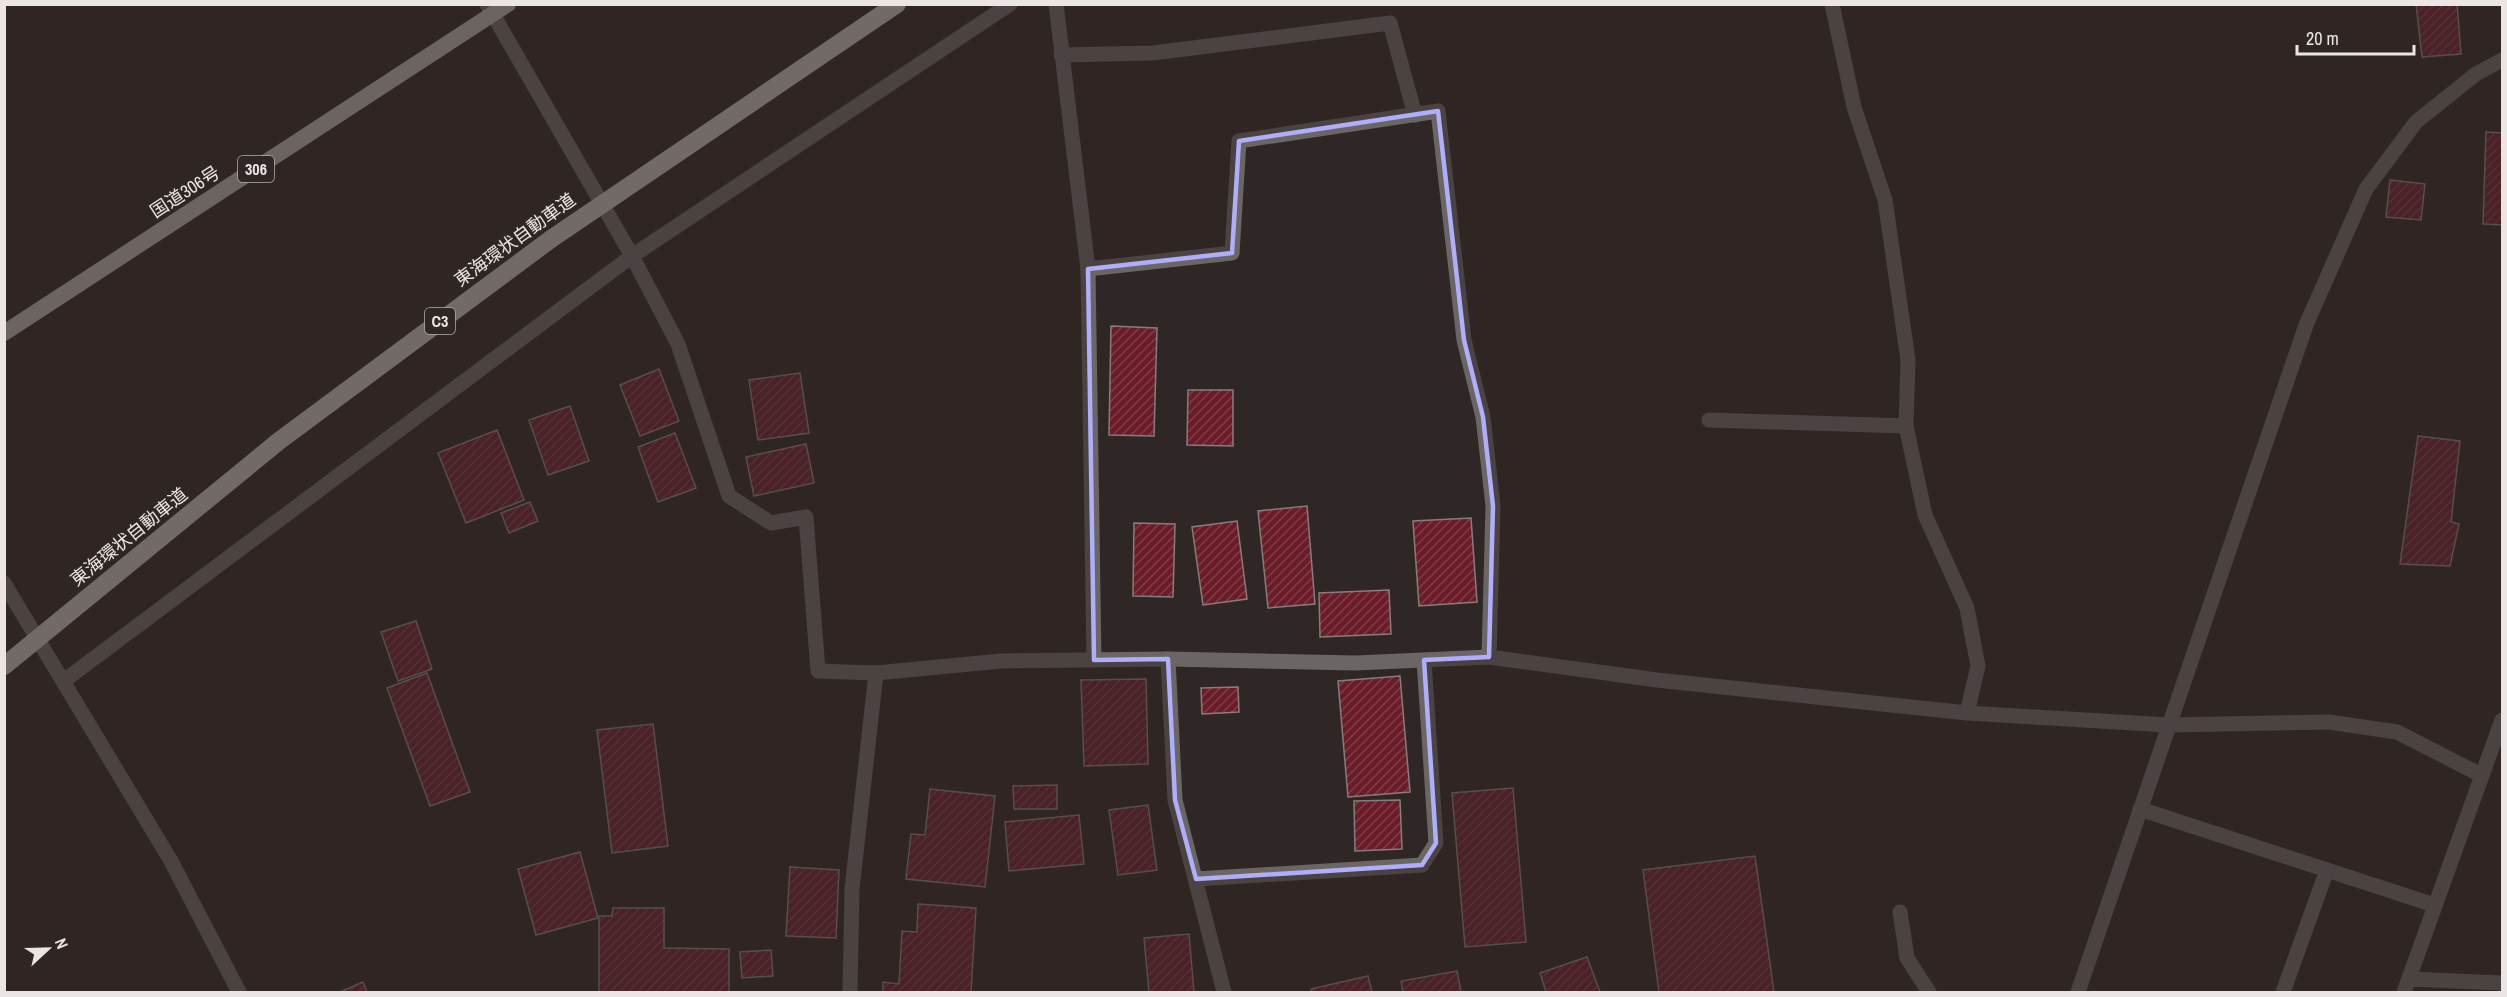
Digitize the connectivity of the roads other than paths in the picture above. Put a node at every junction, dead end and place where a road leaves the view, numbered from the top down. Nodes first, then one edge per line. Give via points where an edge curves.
1 (508, 4) edge
2 (897, 4) edge
3 (1010, 4) edge
4 (1056, 4) edge
5 (1832, 4) edge
6 (490, 9) edge
7 (1061, 55) junction
8 (2502, 60) edge
9 (1415, 115) junction
10 (632, 256) junction
11 (1088, 269) junction
12 (4, 333) edge
13 (1709, 420) dead end
14 (1906, 426) junction
15 (4, 583) edge
16 (1489, 657) junction
17 (1168, 658) junction
18 (1094, 660) junction
19 (1424, 660) junction
20 (4, 666) edge
21 (876, 673) junction
22 (65, 680) junction
23 (1967, 713) junction
24 (2502, 720) edge
25 (2168, 725) junction
26 (2481, 775) junction
27 (2139, 809) junction
28 (2327, 870) junction
29 (1196, 879) junction
30 (2434, 905) junction
31 (1900, 912) dead end
32 (2502, 983) edge
33 (2406, 986) edge
34 (239, 993) edge
35 (850, 993) edge
36 (1224, 993) edge
37 (1929, 993) edge
38 (2078, 993) edge
39 (2283, 993) edge

1 - 6 highway, 国道306号 / 306
2 - 20 highway, 東海環状自動車道 / C3, bridge via 542,246 279,441
3 - 10 street
4 - 7 street
5 - 14 street via 1854,106 1885,200 1908,360
6 - 10 street
6 - 12 highway, 国道306号 / 306
7 - 9 street via 1153,53 1390,23
7 - 11 street
8 - 25 street via 2476,74 2416,122 2366,189 2306,325
9 - 11 street via 1239,141 1232,253
9 - 16 street via 1438,111 1464,339 1483,417 1493,506
10 - 21 street via 678,344 729,496 771,524 806,517 818,672
10 - 22 street
11 - 18 street
13 - 14 street
14 - 23 street via 1925,515 1966,608 1978,666
15 - 22 street
16 - 19 street
16 - 23 street via 1657,680
17 - 18 street
17 - 19 street via 1356,663
17 - 29 street via 1175,800
18 - 21 street via 1001,662
19 - 29 street via 1436,843 1422,865
21 - 35 street via 852,889
22 - 34 street via 171,861
23 - 25 street
24 - 26 street
25 - 26 street via 2329,722 2397,732
25 - 27 street
26 - 30 street
27 - 28 street
27 - 38 street
28 - 30 street
28 - 39 street
29 - 36 street
30 - 33 street
31 - 37 street via 1907,958
32 - 33 street

